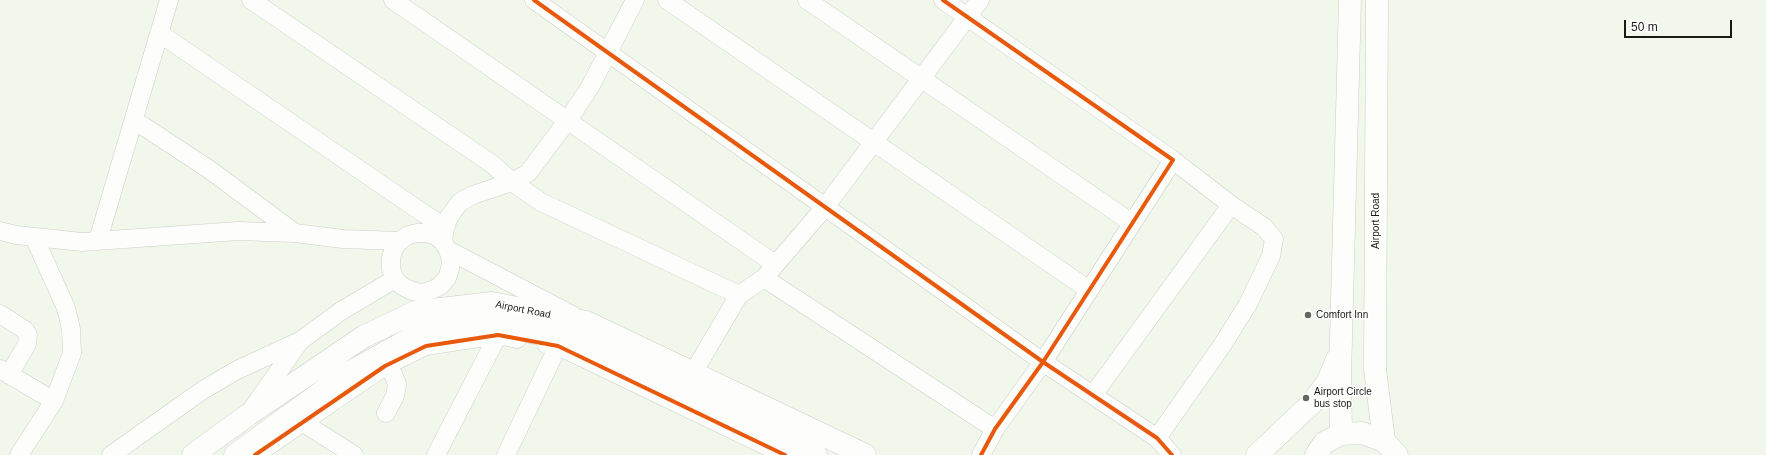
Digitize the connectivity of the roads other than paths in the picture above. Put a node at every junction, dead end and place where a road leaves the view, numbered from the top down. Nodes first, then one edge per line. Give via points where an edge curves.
1 (169, 0) edge
2 (250, 0) edge
3 (393, 0) edge
4 (534, 0) edge
5 (635, 0) edge
6 (667, 0) edge
7 (807, 0) edge
8 (943, 0) edge
9 (980, 0) edge
10 (1350, 0) edge
11 (1377, 0) edge
12 (968, 17) junction
13 (159, 33) junction
14 (609, 53) junction
15 (922, 79) junction
16 (134, 120) junction
17 (568, 120) junction
18 (873, 143) junction
19 (1173, 160) junction
20 (512, 182) junction
21 (1231, 204) junction
22 (825, 207) junction
23 (1132, 223) junction
24 (0, 231) edge
25 (295, 233) junction
26 (34, 237) junction
27 (98, 240) junction
28 (445, 240) junction
29 (400, 241) junction
30 (775, 264) junction
31 (395, 278) junction
32 (764, 278) junction
33 (1089, 290) junction
34 (739, 295) junction
35 (436, 300) junction
36 (0, 314) edge
37 (586, 322) junction
38 (498, 335) junction
39 (300, 341) junction
40 (1342, 343) junction
41 (558, 346) junction
42 (1043, 362) junction
43 (385, 366) junction
44 (5, 372) edge
45 (693, 373) junction
46 (1093, 395) junction
47 (54, 401) junction
48 (386, 413) dead end
49 (248, 415) junction
50 (302, 422) junction
51 (995, 429) junction
52 (227, 430) junction
53 (1341, 434) junction
54 (1157, 438) junction
55 (1395, 450) edge
56 (19, 455) edge
57 (111, 455) edge
58 (193, 455) edge
59 (211, 455) edge
60 (235, 455) edge
61 (256, 455) edge
62 (354, 455) edge
63 (436, 455) edge
64 (506, 455) edge
65 (785, 455) edge
66 (816, 455) edge
67 (865, 455) edge
68 (981, 455) edge
69 (1172, 455) edge
70 (1257, 455) edge
71 (1316, 455) edge

1 - 13 street
2 - 20 street via 486,159
3 - 17 street
4 - 14 street
5 - 14 street
6 - 18 street
7 - 15 street
8 - 12 street
9 - 12 street
10 - 40 main road
11 - 55 main road, Airport Road via 1375,369
12 - 15 street
12 - 19 street
13 - 16 street
13 - 28 street
14 - 17 street
14 - 22 street
15 - 18 street
15 - 23 street
16 - 25 street via 210,170
16 - 27 street
17 - 20 street via 528,173
17 - 30 street
18 - 22 street
18 - 33 street
19 - 21 street
19 - 23 street
20 - 28 street via 460,202 449,217
20 - 34 street via 541,202
21 - 46 street
21 - 54 street via 1264,227 1274,239 1271,256 1248,304 1223,344
22 - 30 street
22 - 42 street
23 - 33 street
24 - 26 street
25 - 27 street via 238,231
25 - 29 street via 343,239
26 - 27 street via 82,242
26 - 47 street via 66,308 71,329 72,352
28 - 29 street via 426,233 417,233 408,235
28 - 35 street via 451,260 450,269 440,286
28 - 37 street
29 - 31 street via 394,248 391,258 391,269
30 - 32 street
31 - 35 street via 402,286 422,292
31 - 39 street via 341,311
32 - 34 street
32 - 51 street
33 - 42 street
34 - 45 street
35 - 37 main road, Airport Road via 492,303
35 - 49 main road, Airport Road via 363,337
36 - 44 street via 25,330 28,335 27,344
37 - 45 main road, Airport Road
38 - 41 street
38 - 43 street via 426,346
38 - 63 street
39 - 49 street
39 - 57 street via 237,370 203,390
40 - 53 main road
40 - 70 main road via 1334,368 1321,393
41 - 64 street
41 - 65 street
42 - 46 street
42 - 51 street
43 - 48 street via 393,374 397,384 395,396
43 - 50 street
44 - 47 street
45 - 67 main road, Airport Road
46 - 54 street
47 - 56 street
49 - 52 main road, Airport Road
50 - 61 street
50 - 62 street
51 - 68 street
52 - 58 main road, Airport Road
52 - 59 main road
53 - 55 main road via 1362,432
53 - 71 main road via 1324,443
54 - 69 street
60 - 66 main road, Airport Road via 345,375 422,332 491,324 579,342

